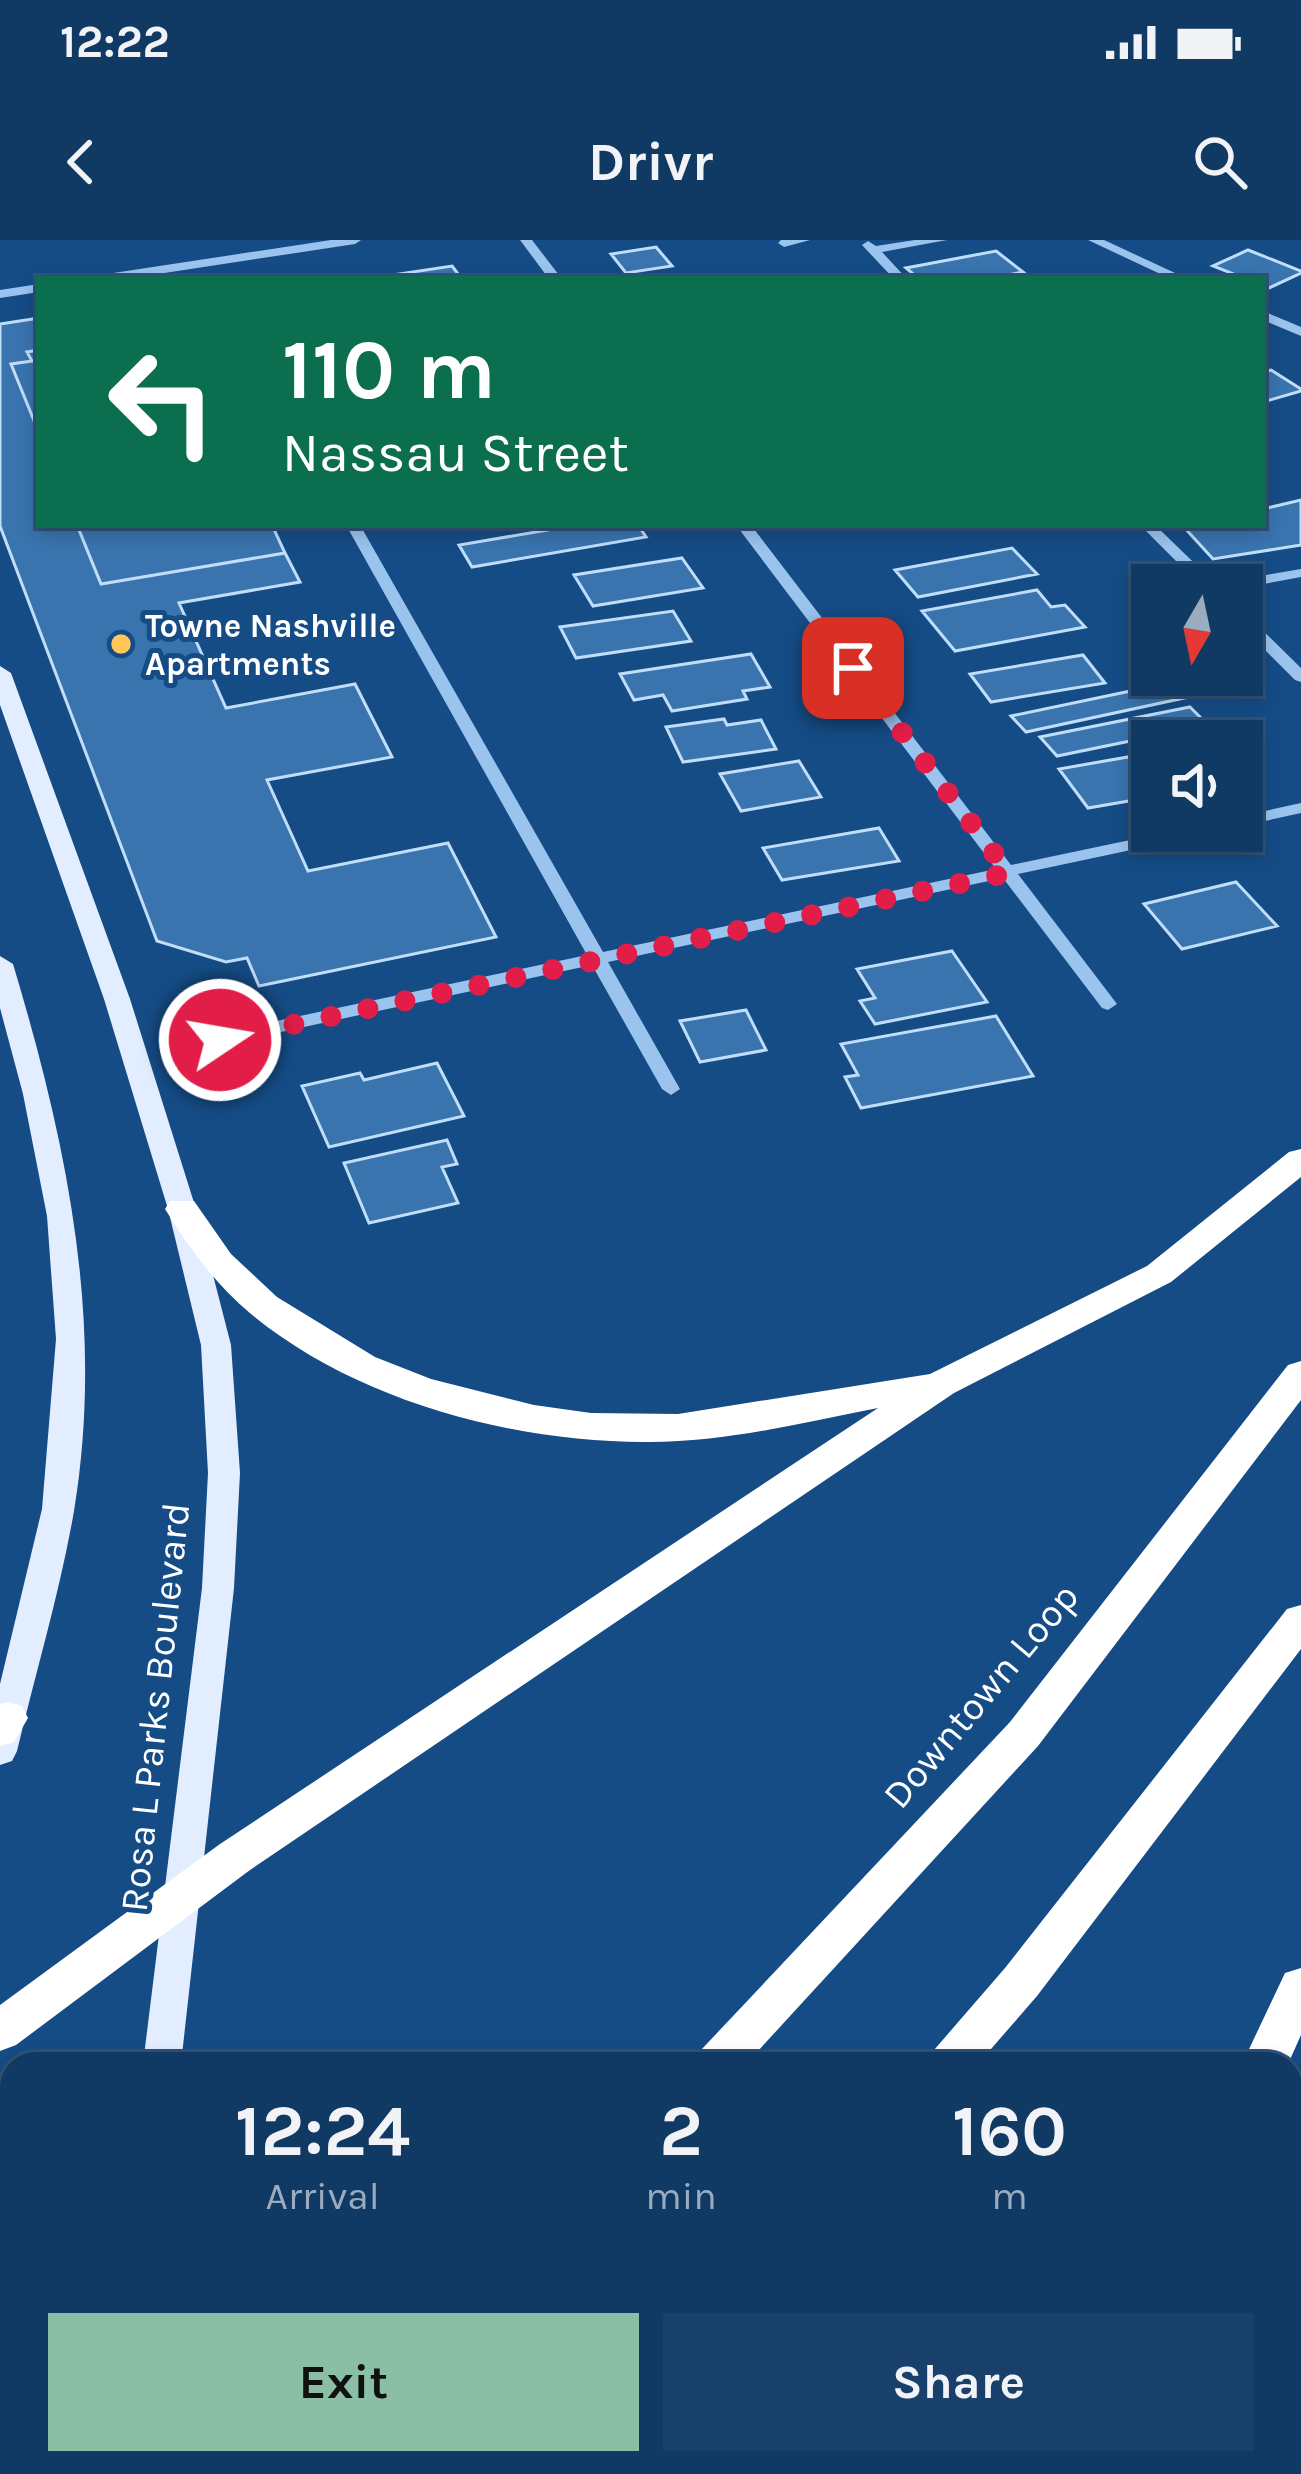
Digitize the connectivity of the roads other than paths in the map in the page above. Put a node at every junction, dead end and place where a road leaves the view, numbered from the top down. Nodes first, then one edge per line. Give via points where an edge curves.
1 (355, 240) edge
2 (526, 240) edge
3 (804, 240) edge
4 (940, 240) edge
5 (1094, 240) edge
6 (784, 243) dead end
7 (868, 245) edge
8 (159, 275) edge
9 (554, 276) edge
10 (898, 276) edge
11 (1175, 276) edge
12 (36, 288) edge
13 (0, 294) edge
14 (1266, 316) edge
15 (1301, 316) edge
16 (1282, 323) junction
17 (1301, 332) edge
18 (355, 528) edge
19 (745, 528) edge
20 (1150, 528) edge
21 (1187, 564) edge
22 (1301, 573) edge
23 (1263, 580) edge
24 (1263, 639) edge
25 (0, 673) edge
26 (1301, 676) edge
27 (1301, 808) edge
28 (1263, 816) edge
29 (1131, 846) edge
30 (1009, 873) junction
31 (597, 960) junction
32 (0, 964) edge
33 (1108, 1004) dead end
34 (220, 1040) dead end
35 (671, 1089) dead end
36 (1301, 1160) edge
37 (182, 1209) junction
38 (1301, 1375) edge
39 (941, 1384) junction
40 (1301, 1620) edge
41 (3, 1733) edge
42 (178, 1899) junction
43 (1301, 1987) edge
44 (0, 2031) edge
45 (163, 2052) edge
46 (728, 2052) edge
47 (960, 2052) edge
48 (1271, 2052) edge

1 - 8 street via 203,257
2 - 9 street
3 - 6 street
4 - 7 street
5 - 11 street
7 - 10 street
12 - 13 street
14 - 16 street
15 - 16 street
16 - 17 street
18 - 31 street
19 - 30 street
20 - 21 street
22 - 23 street
24 - 26 street
25 - 37 main road, Rosa L Parks Boulevard via 117,998
27 - 28 street
29 - 30 street
30 - 31 street
30 - 33 street
31 - 34 street
31 - 35 street
32 - 41 main road via 55,1159 74,1333 63,1479
36 - 39 highway via 1159,1274
37 - 39 highway via 225,1270 309,1336 400,1383 489,1412 649,1429
37 - 42 main road, Rosa L Parks Boulevard via 217,1345 224,1473 206,1696
38 - 46 highway, Downtown Loop via 1024,1734
39 - 42 highway
40 - 47 highway
42 - 44 highway
42 - 45 main road, Rosa L Parks Boulevard
43 - 48 highway

